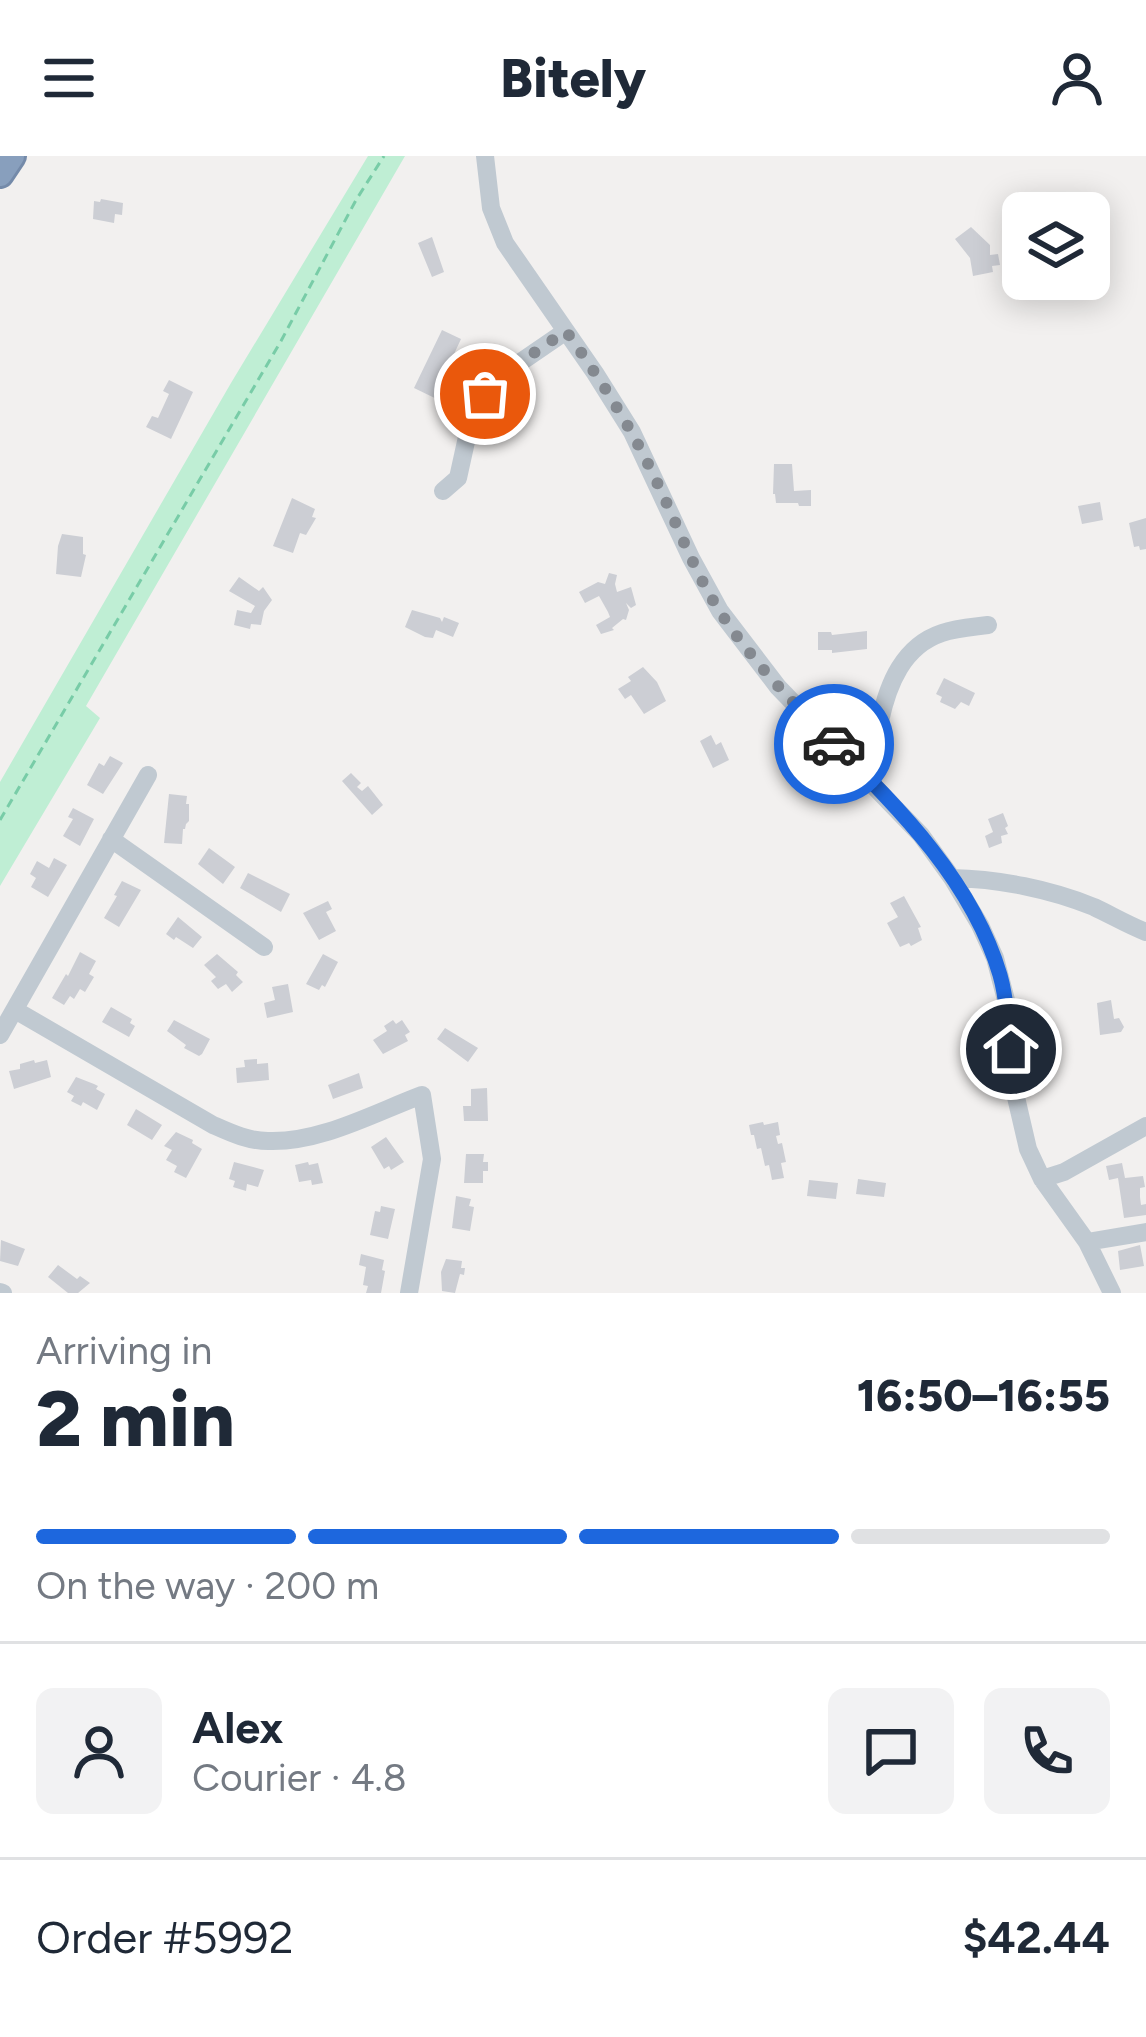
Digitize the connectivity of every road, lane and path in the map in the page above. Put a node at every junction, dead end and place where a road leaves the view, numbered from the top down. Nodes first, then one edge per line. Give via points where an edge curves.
1 (12, 156) edge
2 (384, 156) edge
3 (485, 156) edge
4 (0, 174) edge
5 (566, 331) junction
6 (443, 491) dead end
7 (988, 625) dead end
8 (864, 774) junction
9 (148, 775) dead end
10 (0, 820) edge
11 (111, 839) junction
12 (952, 878) junction
13 (1146, 932) edge
14 (264, 947) dead end
15 (15, 1010) junction
16 (0, 1035) edge
17 (1146, 1126) edge
18 (1042, 1180) junction
19 (1146, 1232) edge
20 (1088, 1242) junction
21 (410, 1293) edge
22 (1112, 1293) edge

1 - 4 highway
2 - 10 path
3 - 5 street via 505,243
5 - 6 street via 485,394 458,478
5 - 8 street via 638,444 720,611 778,687
7 - 8 street via 940,634 902,661
8 - 12 street
9 - 11 street
11 - 14 street
11 - 15 street
12 - 13 street via 1040,890
12 - 18 street via 1001,977 1018,1115
15 - 16 street
15 - 21 street via 242,1137 312,1136 422,1095 432,1159
17 - 18 street
18 - 20 street
19 - 20 street
20 - 22 street

